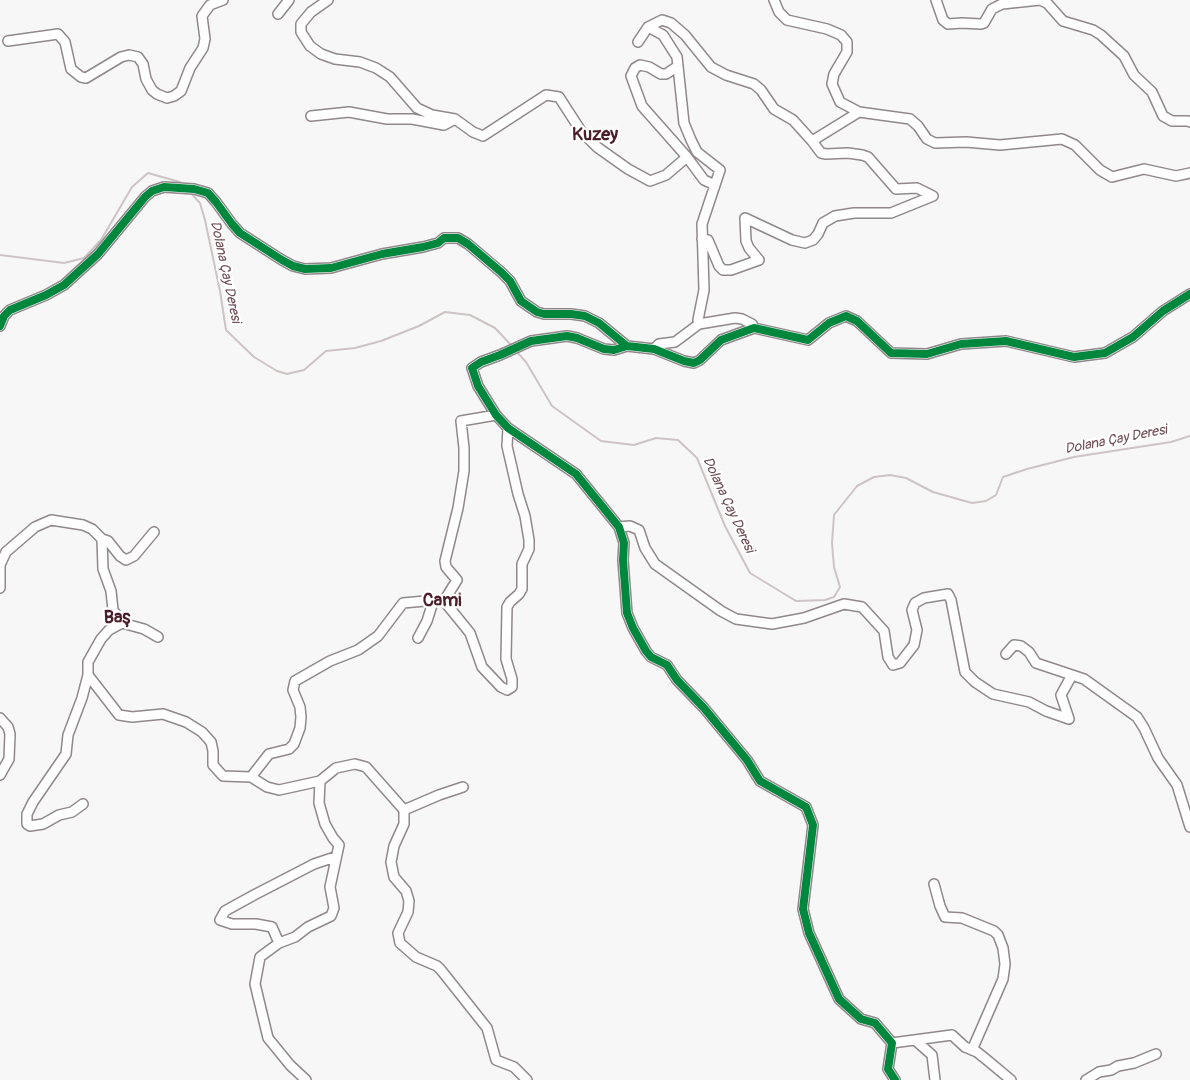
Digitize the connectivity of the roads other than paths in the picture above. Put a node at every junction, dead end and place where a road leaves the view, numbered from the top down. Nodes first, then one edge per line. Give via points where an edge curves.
1 (223, 0) edge
2 (289, 0) edge
3 (328, 0) edge
4 (774, 0) edge
5 (936, 0) edge
6 (278, 14) dead end
7 (648, 27) junction
8 (8, 41) dead end
9 (638, 42) dead end
10 (678, 66) junction
11 (859, 112) junction
12 (311, 116) dead end
13 (455, 119) junction
14 (1190, 122) edge
15 (812, 141) junction
16 (687, 156) junction
17 (1190, 173) edge
18 (715, 185) junction
19 (702, 239) junction
20 (1190, 294) edge
21 (699, 324) junction
22 (0, 326) edge
23 (754, 328) junction
24 (626, 346) junction
25 (654, 349) junction
26 (496, 414) junction
27 (508, 428) junction
28 (619, 527) junction
29 (154, 532) dead end
30 (102, 539) junction
31 (0, 588) edge
32 (444, 601) junction
33 (433, 602) junction
34 (122, 623) junction
35 (158, 637) dead end
36 (418, 638) dead end
37 (1006, 654) dead end
38 (88, 675) junction
39 (1072, 675) junction
40 (0, 718) edge
41 (0, 775) edge
42 (251, 777) junction
43 (320, 782) junction
44 (463, 787) dead end
45 (83, 804) dead end
46 (404, 810) junction
47 (1190, 828) edge
48 (335, 857) junction
49 (934, 884) dead end
50 (279, 943) junction
51 (915, 1040) junction
52 (892, 1043) junction
53 (972, 1050) junction
54 (1156, 1054) dead end
55 (1111, 1070) junction
56 (306, 1080) edge
57 (527, 1080) edge
58 (894, 1080) edge
59 (935, 1080) edge
60 (1011, 1080) edge
61 (1086, 1080) edge
62 (1112, 1080) edge

1 - 8 street via 210,5 202,16 203,48 181,91 167,98 152,90 138,57 121,57 86,78 71,69 65,42 58,34
2 - 6 street
3 - 13 street via 301,24 301,32 310,46 321,54 376,68 390,77 417,108 432,115
4 - 11 street via 787,20 827,29 841,35 847,42 847,52 832,84 840,102
5 - 14 street via 943,20 948,24 981,24 992,9 1002,4 1040,0 1047,3 1063,21 1093,30 1124,56 1134,75 1152,92 1163,116 1172,121
7 - 9 street
7 - 10 street via 663,35 677,57
7 - 15 street via 662,20 671,23 711,67 754,84 774,109 793,120
10 - 16 street via 661,74 640,65 632,76 642,106
10 - 18 street via 684,124 697,152 720,170
11 - 15 street
11 - 17 street via 910,119 927,139 935,143 1000,145 1062,139 1075,145 1100,170 1112,177 1144,169 1176,176
12 - 13 street via 349,112 444,125
13 - 16 street via 483,136 546,95 559,97 581,131 597,147 650,181 666,175
15 - 19 street via 821,153 862,155 875,164 896,189 917,188 933,196 891,213 835,216 824,222 813,240 805,243 745,218 746,240 759,260 732,270 723,270 719,266 708,240
16 - 18 street via 704,180
18 - 19 street via 702,224
19 - 21 street via 704,290
20 - 23 street via 1133,337 1105,353 1074,357 1006,341 961,344 927,354 891,353 846,316 829,322 808,340
21 - 23 street via 735,318 752,324
21 - 25 street via 674,342 659,344
22 - 24 street via 10,310 64,285 98,254 152,191 164,187 208,193 240,233 282,260 305,269 330,268 423,247 444,238 458,238 501,272 521,301 530,308 544,314 585,316 599,323
23 - 25 street via 721,340 694,363
24 - 25 street
24 - 26 street via 614,350 567,336 531,341 481,362 472,368 478,386
26 - 27 street
26 - 32 street via 461,421 464,471 445,561 457,580
27 - 28 street via 576,474
27 - 32 street via 507,446 529,540 529,549 522,564 522,589 507,608 506,659 512,687 507,690 502,687 482,667 470,634
28 - 39 street via 630,526 639,530 655,564 736,619 772,624 804,618 844,604 862,607 884,631 888,657 893,665 900,663 914,645 917,630 912,610 915,603 948,594 965,672 975,682 994,694 1029,702 1069,718 1061,695
28 - 52 street via 624,543 627,613 633,628 646,651 667,665 747,760 760,781 806,807 813,824 803,909 809,933 839,999 861,1019 875,1023
29 - 30 street via 128,560 124,560 108,541
30 - 31 street via 83,525 51,520 36,527 6,552 0,566
30 - 34 street via 103,569 111,591 113,610
32 - 33 street
33 - 36 street
33 - 42 street via 403,603 378,636 358,650 295,681 293,690 301,717 294,744 289,749 269,754
34 - 35 street
34 - 38 street via 108,630 101,639 88,662
37 - 39 street via 1014,645 1021,646 1036,663
38 - 42 street via 119,715 163,714 186,722 211,742 213,765 223,776
38 - 45 street via 68,735 66,754 33,802 27,814 27,824 43,824
39 - 47 street via 1137,716 1176,785
40 - 41 street via 10,734 9,759
42 - 43 street via 268,788 279,790
43 - 46 street via 336,768 355,764 366,767
43 - 48 street via 319,803 325,824 339,845
44 - 46 street
46 - 57 street via 404,824 391,862 394,877 409,901 408,912 398,933 400,943 441,970 486,1028 496,1060 514,1067
48 - 50 street via 330,887 334,908 331,916
48 - 50 street via 314,864 254,895 225,911 220,920 272,927
49 - 53 street via 945,917 962,918 994,931 1003,948 1003,979
50 - 56 street via 260,957 255,984 268,1038
51 - 52 street
51 - 53 street via 952,1035
51 - 59 street via 932,1054
52 - 58 street via 888,1069
53 - 60 street
54 - 55 street
55 - 61 street via 1099,1072
55 - 62 street

